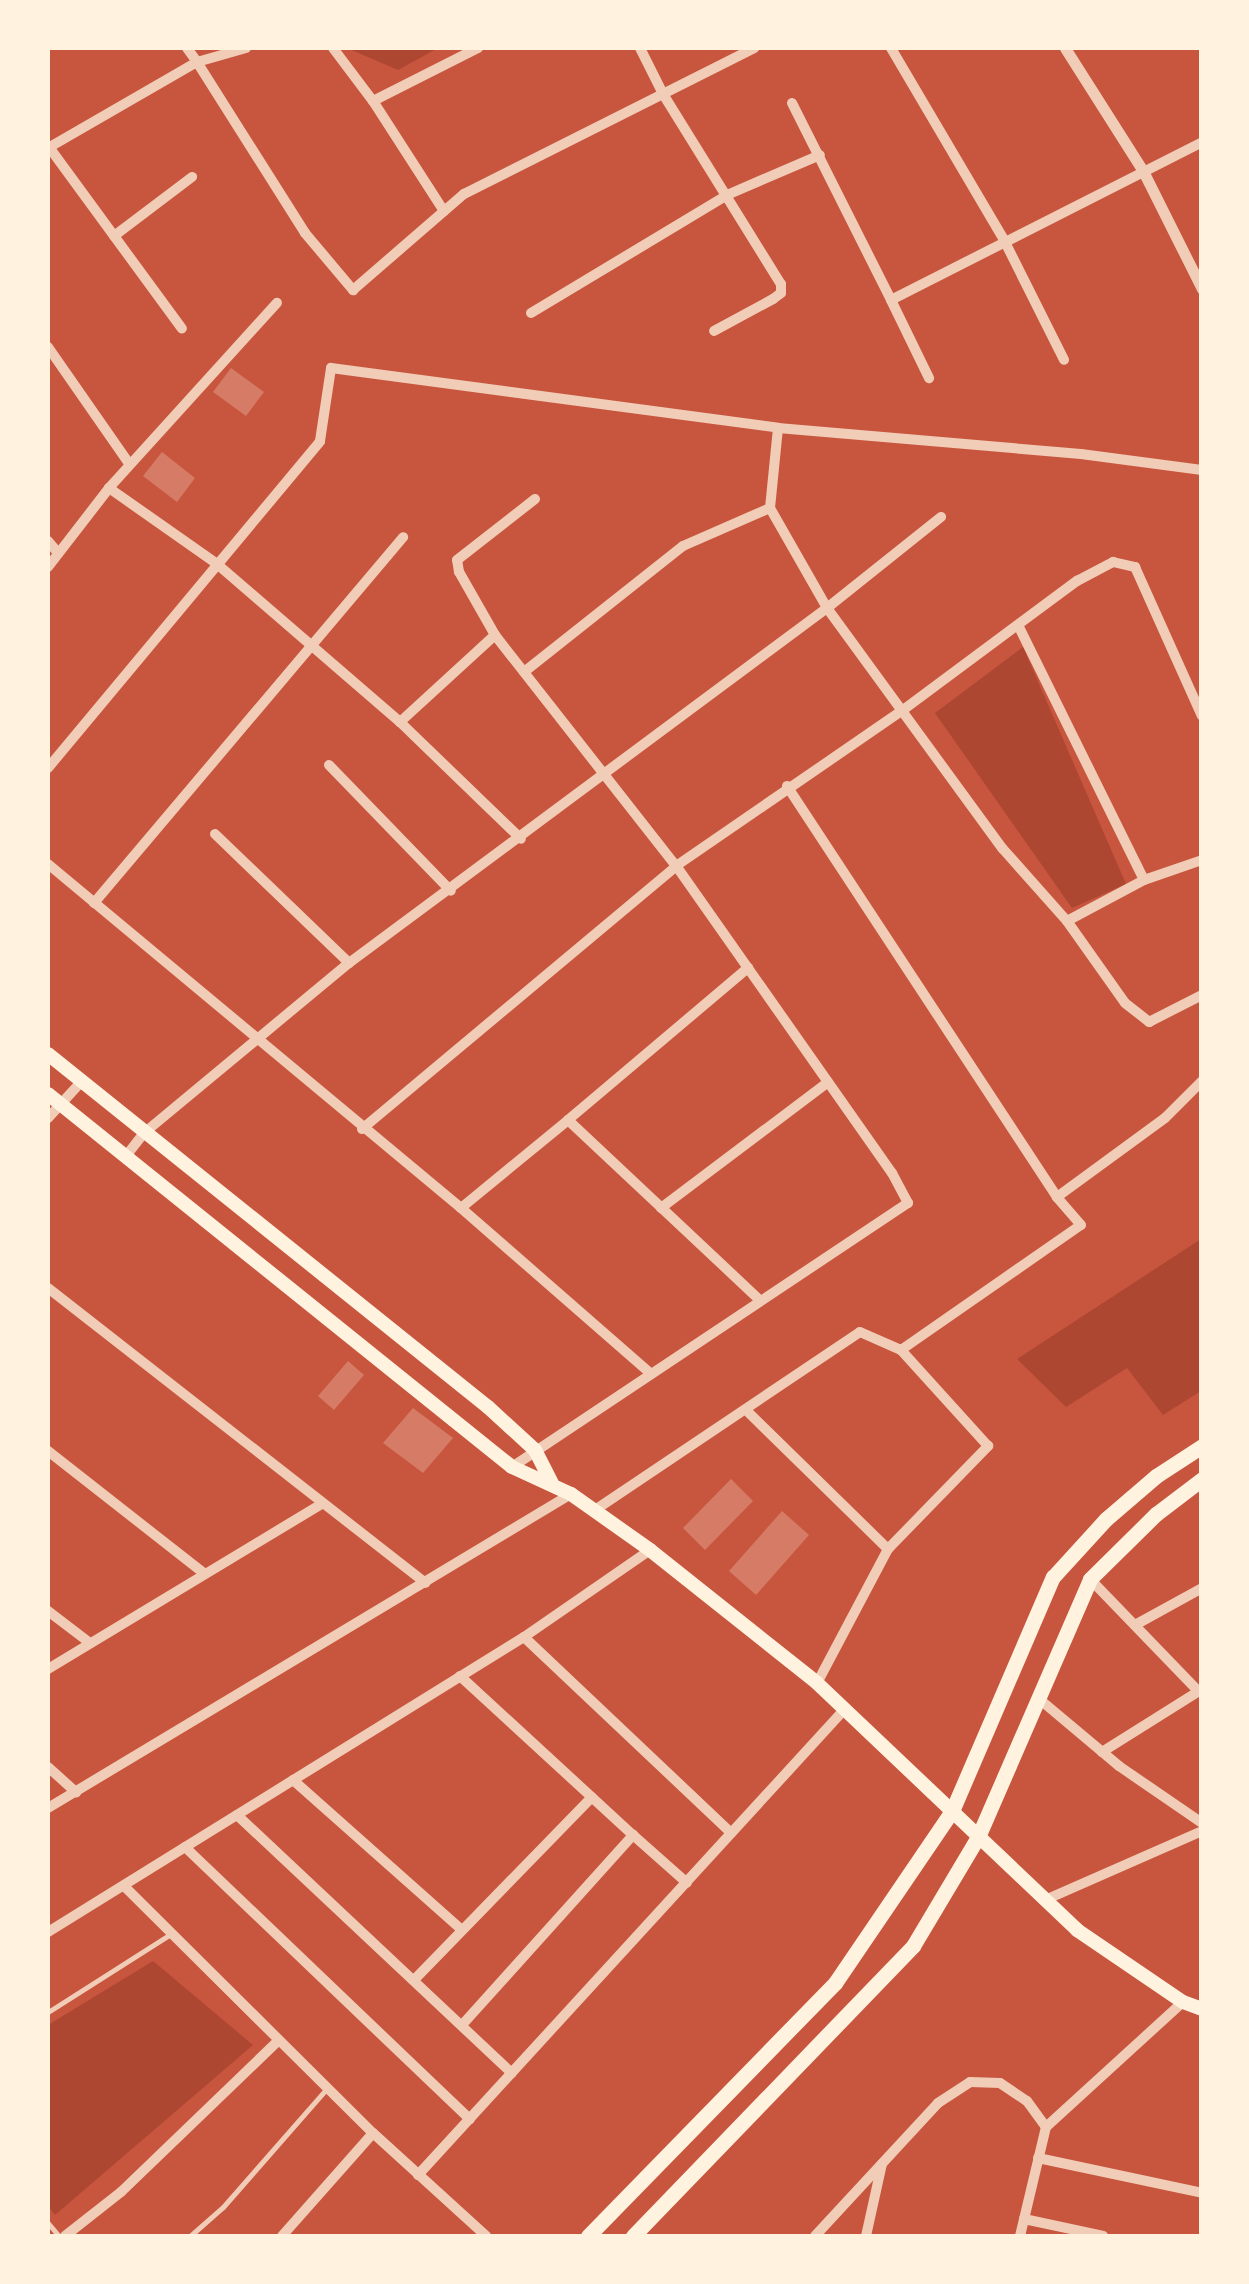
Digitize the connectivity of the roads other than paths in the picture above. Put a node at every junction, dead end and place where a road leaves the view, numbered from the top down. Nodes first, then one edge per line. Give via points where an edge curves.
1 (187, 48) edge
2 (246, 48) edge
3 (334, 48) edge
4 (478, 48) edge
5 (640, 48) edge
6 (754, 48) edge
7 (891, 48) edge
8 (1065, 48) edge
9 (196, 62) junction
10 (662, 94) junction
11 (373, 101) junction
12 (792, 102) dead end
13 (1202, 142) edge
14 (48, 147) edge
15 (820, 155) junction
16 (1143, 171) junction
17 (192, 177) dead end
18 (727, 195) junction
19 (444, 212) junction
20 (114, 236) junction
21 (1004, 240) junction
22 (1202, 289) edge
23 (891, 300) junction
24 (276, 303) dead end
25 (532, 312) dead end
26 (182, 329) dead end
27 (714, 332) dead end
28 (48, 347) edge
29 (1064, 360) dead end
30 (929, 378) dead end
31 (778, 428) junction
32 (128, 462) junction
33 (1202, 470) edge
34 (109, 488) junction
35 (536, 499) dead end
36 (770, 508) junction
37 (940, 517) dead end
38 (403, 538) dead end
39 (48, 541) edge
40 (58, 553) junction
41 (217, 564) junction
42 (48, 566) edge
43 (827, 608) junction
44 (1019, 627) junction
45 (495, 635) junction
46 (310, 648) junction
47 (524, 672) junction
48 (903, 710) junction
49 (1202, 716) edge
50 (400, 722) junction
51 (328, 765) dead end
52 (48, 768) edge
53 (606, 775) junction
54 (787, 786) junction
55 (215, 834) dead end
56 (520, 840) junction
57 (1202, 860) edge
58 (48, 864) edge
59 (676, 866) junction
60 (1144, 880) junction
61 (451, 891) junction
62 (94, 903) junction
63 (1068, 921) junction
64 (349, 963) junction
65 (748, 968) junction
66 (1202, 994) edge
67 (256, 1039) junction
68 (48, 1054) edge
69 (82, 1081) junction
70 (1202, 1081) edge
71 (828, 1082) junction
72 (48, 1094) edge
73 (61, 1105) junction
74 (48, 1118) edge
75 (568, 1120) junction
76 (362, 1129) junction
77 (144, 1133) junction
78 (126, 1156) junction
79 (1057, 1197) junction
80 (461, 1208) junction
81 (661, 1208) junction
82 (48, 1288) edge
83 (760, 1300) junction
84 (901, 1350) junction
85 (651, 1374) junction
86 (747, 1411) junction
87 (1202, 1446) edge
88 (48, 1450) edge
89 (535, 1450) junction
90 (512, 1467) junction
91 (1202, 1479) edge
92 (552, 1482) junction
93 (571, 1494) junction
94 (321, 1504) junction
95 (595, 1510) junction
96 (650, 1550) junction
97 (888, 1550) junction
98 (205, 1574) junction
99 (1090, 1580) junction
100 (424, 1583) junction
101 (1202, 1588) edge
102 (48, 1610) edge
103 (1135, 1626) junction
104 (524, 1637) junction
105 (90, 1643) junction
106 (48, 1669) edge
107 (460, 1676) junction
108 (816, 1683) junction
109 (1200, 1690) edge
110 (1038, 1698) junction
111 (842, 1711) junction
112 (1102, 1752) junction
113 (48, 1767) edge
114 (293, 1780) junction
115 (76, 1792) junction
116 (592, 1797) junction
117 (48, 1808) edge
118 (952, 1811) junction
119 (237, 1815) junction
120 (1202, 1823) edge
121 (1202, 1831) edge
122 (731, 1833) junction
123 (634, 1835) junction
124 (978, 1837) junction
125 (185, 1847) junction
126 (687, 1884) junction
127 (124, 1886) junction
128 (1045, 1900) junction
129 (461, 1929) junction
130 (48, 1932) edge
131 (172, 1932) junction
132 (414, 1980) junction
133 (1183, 2002) junction
134 (1202, 2009) edge
135 (48, 2012) edge
136 (462, 2025) junction
137 (279, 2040) junction
138 (512, 2073) junction
139 (328, 2088) junction
140 (470, 2119) junction
141 (1046, 2127) junction
142 (373, 2133) junction
143 (1038, 2158) junction
144 (882, 2164) junction
145 (418, 2175) junction
146 (1202, 2192) edge
147 (1024, 2219) junction
148 (48, 2223) edge
149 (62, 2236) edge
150 (190, 2236) edge
151 (282, 2236) edge
152 (486, 2236) edge
153 (588, 2236) edge
154 (633, 2236) edge
155 (815, 2236) edge
156 (866, 2236) edge
157 (1020, 2236) edge
158 (1103, 2236) edge

1 - 9 street
2 - 9 street
3 - 11 street
4 - 11 street
5 - 10 street
6 - 10 street
7 - 21 street
8 - 16 street
9 - 14 street
9 - 19 street via 305,233 354,290
10 - 18 street
10 - 19 street via 464,194
11 - 19 street
12 - 15 street
13 - 16 street
14 - 20 street
15 - 18 street
15 - 23 street
16 - 21 street
16 - 22 street
17 - 20 street
18 - 25 street
18 - 27 street via 781,293
20 - 26 street
21 - 23 street
21 - 29 street
23 - 30 street
24 - 32 street
28 - 32 street
31 - 33 street
31 - 36 street
31 - 41 street via 331,368 320,441
32 - 34 street
34 - 40 street
34 - 41 street
35 - 45 street via 457,560
36 - 43 street
36 - 47 street via 684,546
37 - 43 street
38 - 46 street
39 - 40 street
40 - 42 street
41 - 46 street
41 - 52 street
43 - 48 street
43 - 53 street
44 - 48 street
44 - 49 street via 1112,562 1134,567
44 - 60 street
45 - 47 street
45 - 50 street
46 - 50 street
46 - 62 street
47 - 53 street
48 - 54 street
48 - 63 street via 1004,849
50 - 56 street
51 - 61 street
53 - 56 street
53 - 59 street
54 - 59 street
54 - 79 street
55 - 64 street
56 - 61 street
57 - 60 street
58 - 62 street
59 - 65 street
59 - 76 street
60 - 63 street
61 - 64 street
62 - 67 street
63 - 66 street via 1126,1003 1149,1022
64 - 67 street
65 - 71 street
65 - 75 street
67 - 76 street
67 - 77 street
68 - 69 main road
69 - 73 street
69 - 77 main road
70 - 79 street via 1164,1118
71 - 81 street
71 - 83 street via 908,1203
72 - 73 main road
73 - 74 street
73 - 78 main road
75 - 80 street
75 - 81 street
76 - 80 street
77 - 78 street
77 - 89 main road
78 - 90 main road
79 - 84 street via 1081,1225
80 - 85 street
81 - 83 street
82 - 94 street
83 - 85 street
84 - 86 street via 860,1332
84 - 97 street via 988,1446
85 - 89 street
86 - 95 street
86 - 97 street
87 - 118 highway via 1106,1519 1053,1577
88 - 98 street
89 - 90 street
89 - 92 main road
90 - 92 main road
91 - 99 highway
92 - 93 main road
93 - 95 main road
93 - 100 street
94 - 98 street
94 - 100 street
95 - 96 main road
96 - 104 street
96 - 108 main road
97 - 108 street
98 - 105 street
99 - 103 street
99 - 110 highway
100 - 115 street
101 - 103 street
102 - 105 street
103 - 109 street
104 - 107 street
104 - 122 street
105 - 106 street
107 - 114 street
107 - 116 street
108 - 111 main road
109 - 112 street
110 - 112 street
110 - 124 highway
111 - 118 main road
111 - 122 street
112 - 120 street
113 - 115 street
114 - 119 street
114 - 129 street
115 - 117 street
116 - 123 street
116 - 129 street
118 - 124 main road
118 - 153 highway via 835,1983
119 - 125 street
119 - 132 street
121 - 128 street
122 - 126 street
123 - 126 street
123 - 136 street
124 - 128 main road
124 - 154 highway via 913,1946
125 - 127 street
125 - 140 street
126 - 138 street
127 - 130 street
127 - 131 street
128 - 133 main road via 1077,1930
129 - 132 street
131 - 135 lane
131 - 137 street
132 - 136 street
133 - 134 main road
133 - 141 street
136 - 138 street
137 - 139 street
137 - 149 street via 121,2192
138 - 140 street
139 - 142 street
139 - 150 lane via 224,2207
140 - 145 street
141 - 143 street
141 - 144 street via 1000,2083 970,2082 938,2103
142 - 145 street
142 - 151 street
143 - 146 street
143 - 147 street
144 - 155 street
144 - 156 street
145 - 152 street
147 - 157 street
147 - 158 street
148 - 149 lane

